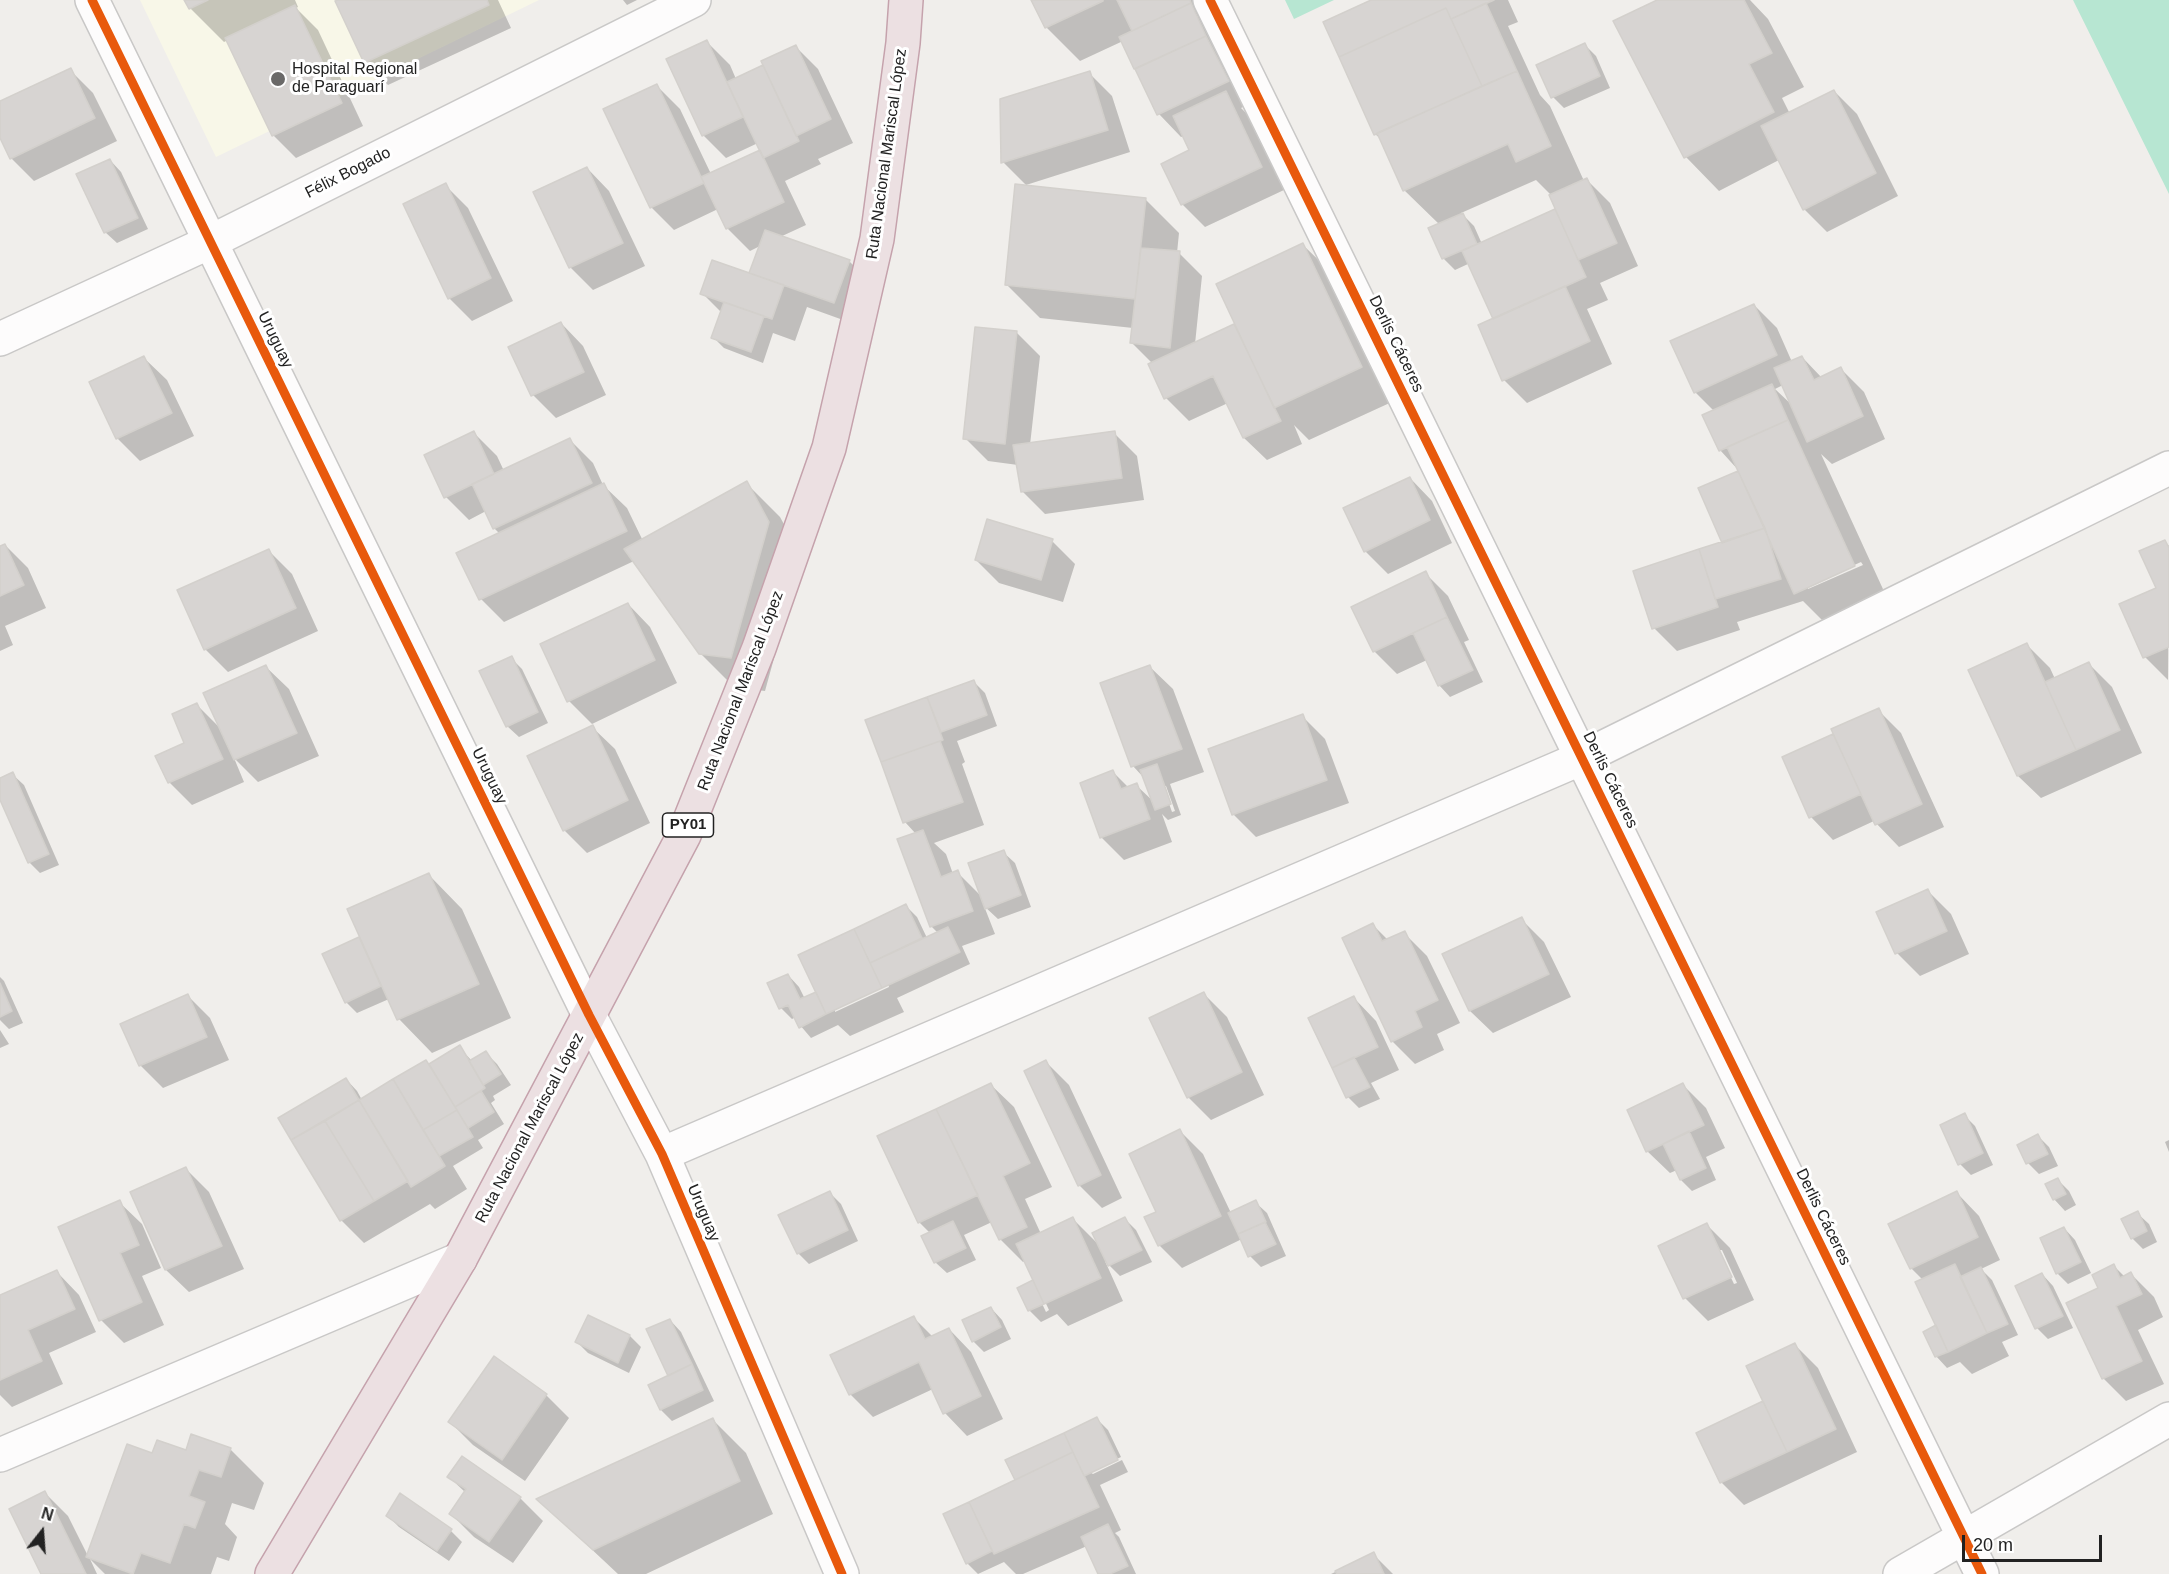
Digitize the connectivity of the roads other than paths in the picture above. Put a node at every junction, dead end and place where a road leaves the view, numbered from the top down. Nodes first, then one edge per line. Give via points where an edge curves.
1 (92, 0) edge
2 (694, 0) edge
3 (906, 0) edge
4 (1210, 0) edge
5 (210, 242) junction
6 (0, 339) edge
7 (2169, 468) edge
8 (1582, 758) junction
9 (589, 1015) junction
10 (662, 1154) junction
11 (460, 1259) junction
12 (2169, 1419) edge
13 (0, 1455) edge
14 (1964, 1538) junction
15 (272, 1574) edge
16 (842, 1574) edge
17 (1900, 1574) edge
18 (1982, 1574) edge

1 - 5 street, Uruguay
2 - 5 street, Félix Bogado
3 - 9 highway, Ruta Nacional Mariscal López / PY01 via 877,239 829,448 759,648 684,835
4 - 8 street, Derlis Cáceres
5 - 6 street, Félix Bogado
5 - 9 street, Uruguay
7 - 8 street
8 - 10 street
8 - 14 street, Derlis Cáceres
9 - 10 street, Uruguay
9 - 11 highway, Ruta Nacional Mariscal López / PY01
10 - 16 street, Uruguay
11 - 13 street
11 - 15 highway, Ruta Nacional Mariscal López / PY01
12 - 14 street
14 - 17 street
14 - 18 street, Derlis Cáceres

